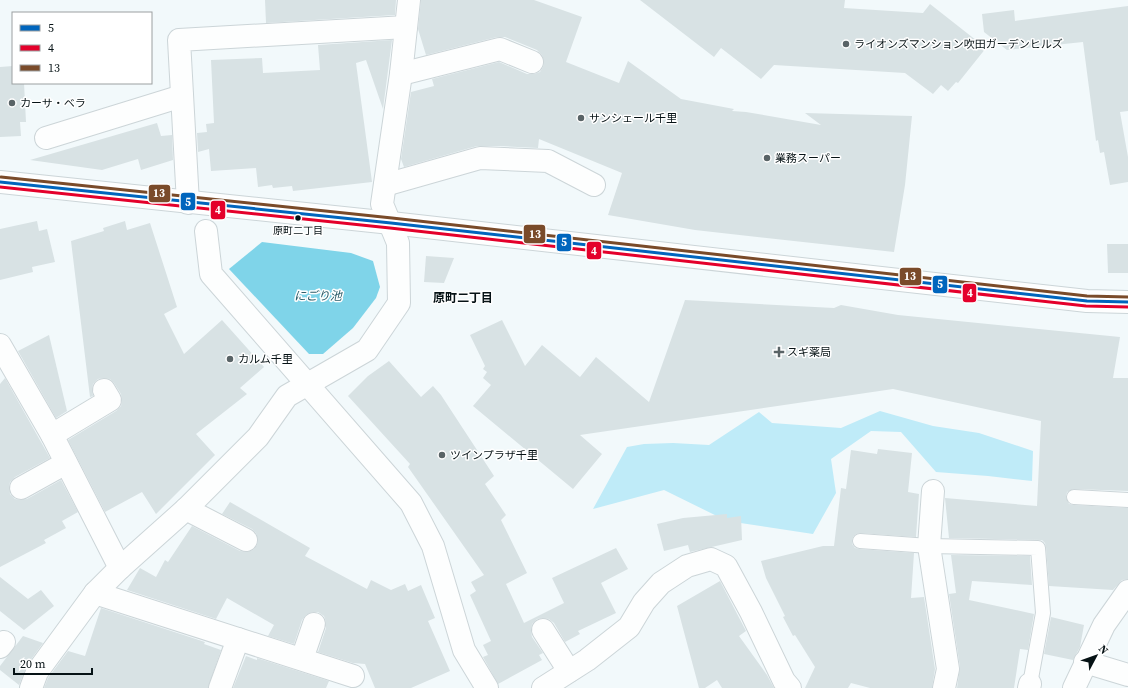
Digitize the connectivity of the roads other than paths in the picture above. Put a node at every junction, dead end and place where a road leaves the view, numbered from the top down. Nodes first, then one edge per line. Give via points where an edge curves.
1 (408, 0) edge
2 (406, 27) junction
3 (532, 62) dead end
4 (400, 74) junction
5 (182, 96) junction
6 (46, 138) dead end
7 (0, 182) edge
8 (385, 185) junction
9 (594, 185) dead end
10 (188, 203) junction
11 (390, 223) junction
12 (206, 231) dead end
13 (1128, 302) edge
14 (0, 345) edge
15 (308, 384) junction
16 (104, 390) dead end
17 (52, 435) junction
18 (66, 463) junction
19 (21, 488) dead end
20 (933, 491) dead end
21 (1074, 497) dead end
22 (1128, 500) edge
23 (186, 509) junction
24 (246, 540) dead end
25 (860, 541) dead end
26 (929, 546) junction
27 (120, 568) junction
28 (1128, 591) edge
29 (95, 593) junction
30 (314, 624) dead end
31 (543, 630) dead end
32 (238, 639) junction
33 (302, 659) junction
34 (1085, 662) junction
35 (569, 671) junction
36 (1128, 675) edge
37 (353, 676) dead end
38 (1030, 686) edge
39 (31, 688) edge
40 (220, 688) edge
41 (487, 688) edge
42 (543, 688) edge
43 (790, 688) edge
44 (944, 688) edge
45 (1074, 688) edge

1 - 2 street
2 - 4 street
2 - 5 street via 179,40
3 - 4 street via 500,49
4 - 8 street
5 - 6 street
5 - 10 street
7 - 10 street
8 - 9 street via 480,158 548,161
8 - 11 street via 382,204
10 - 11 street
11 - 13 street via 1087,301
11 - 15 street via 398,243 399,303 367,350
12 - 15 street via 211,274
14 - 17 street
15 - 23 street via 287,396 258,437
15 - 41 street via 411,503 433,546 464,650
16 - 17 street via 110,400
17 - 18 street
18 - 19 street
18 - 27 street
20 - 26 street
21 - 22 lane
23 - 24 street
23 - 27 street
25 - 26 lane
26 - 38 lane via 1038,548 1043,612
26 - 44 street via 948,669
27 - 29 street
28 - 34 street via 1104,625
29 - 32 street
29 - 39 street via 37,672
30 - 33 street
31 - 35 street
32 - 33 street
32 - 40 street
33 - 37 street
34 - 36 street
34 - 45 street
35 - 42 street
35 - 43 street via 629,627 644,602 661,584 687,566 711,559 726,566 784,681

